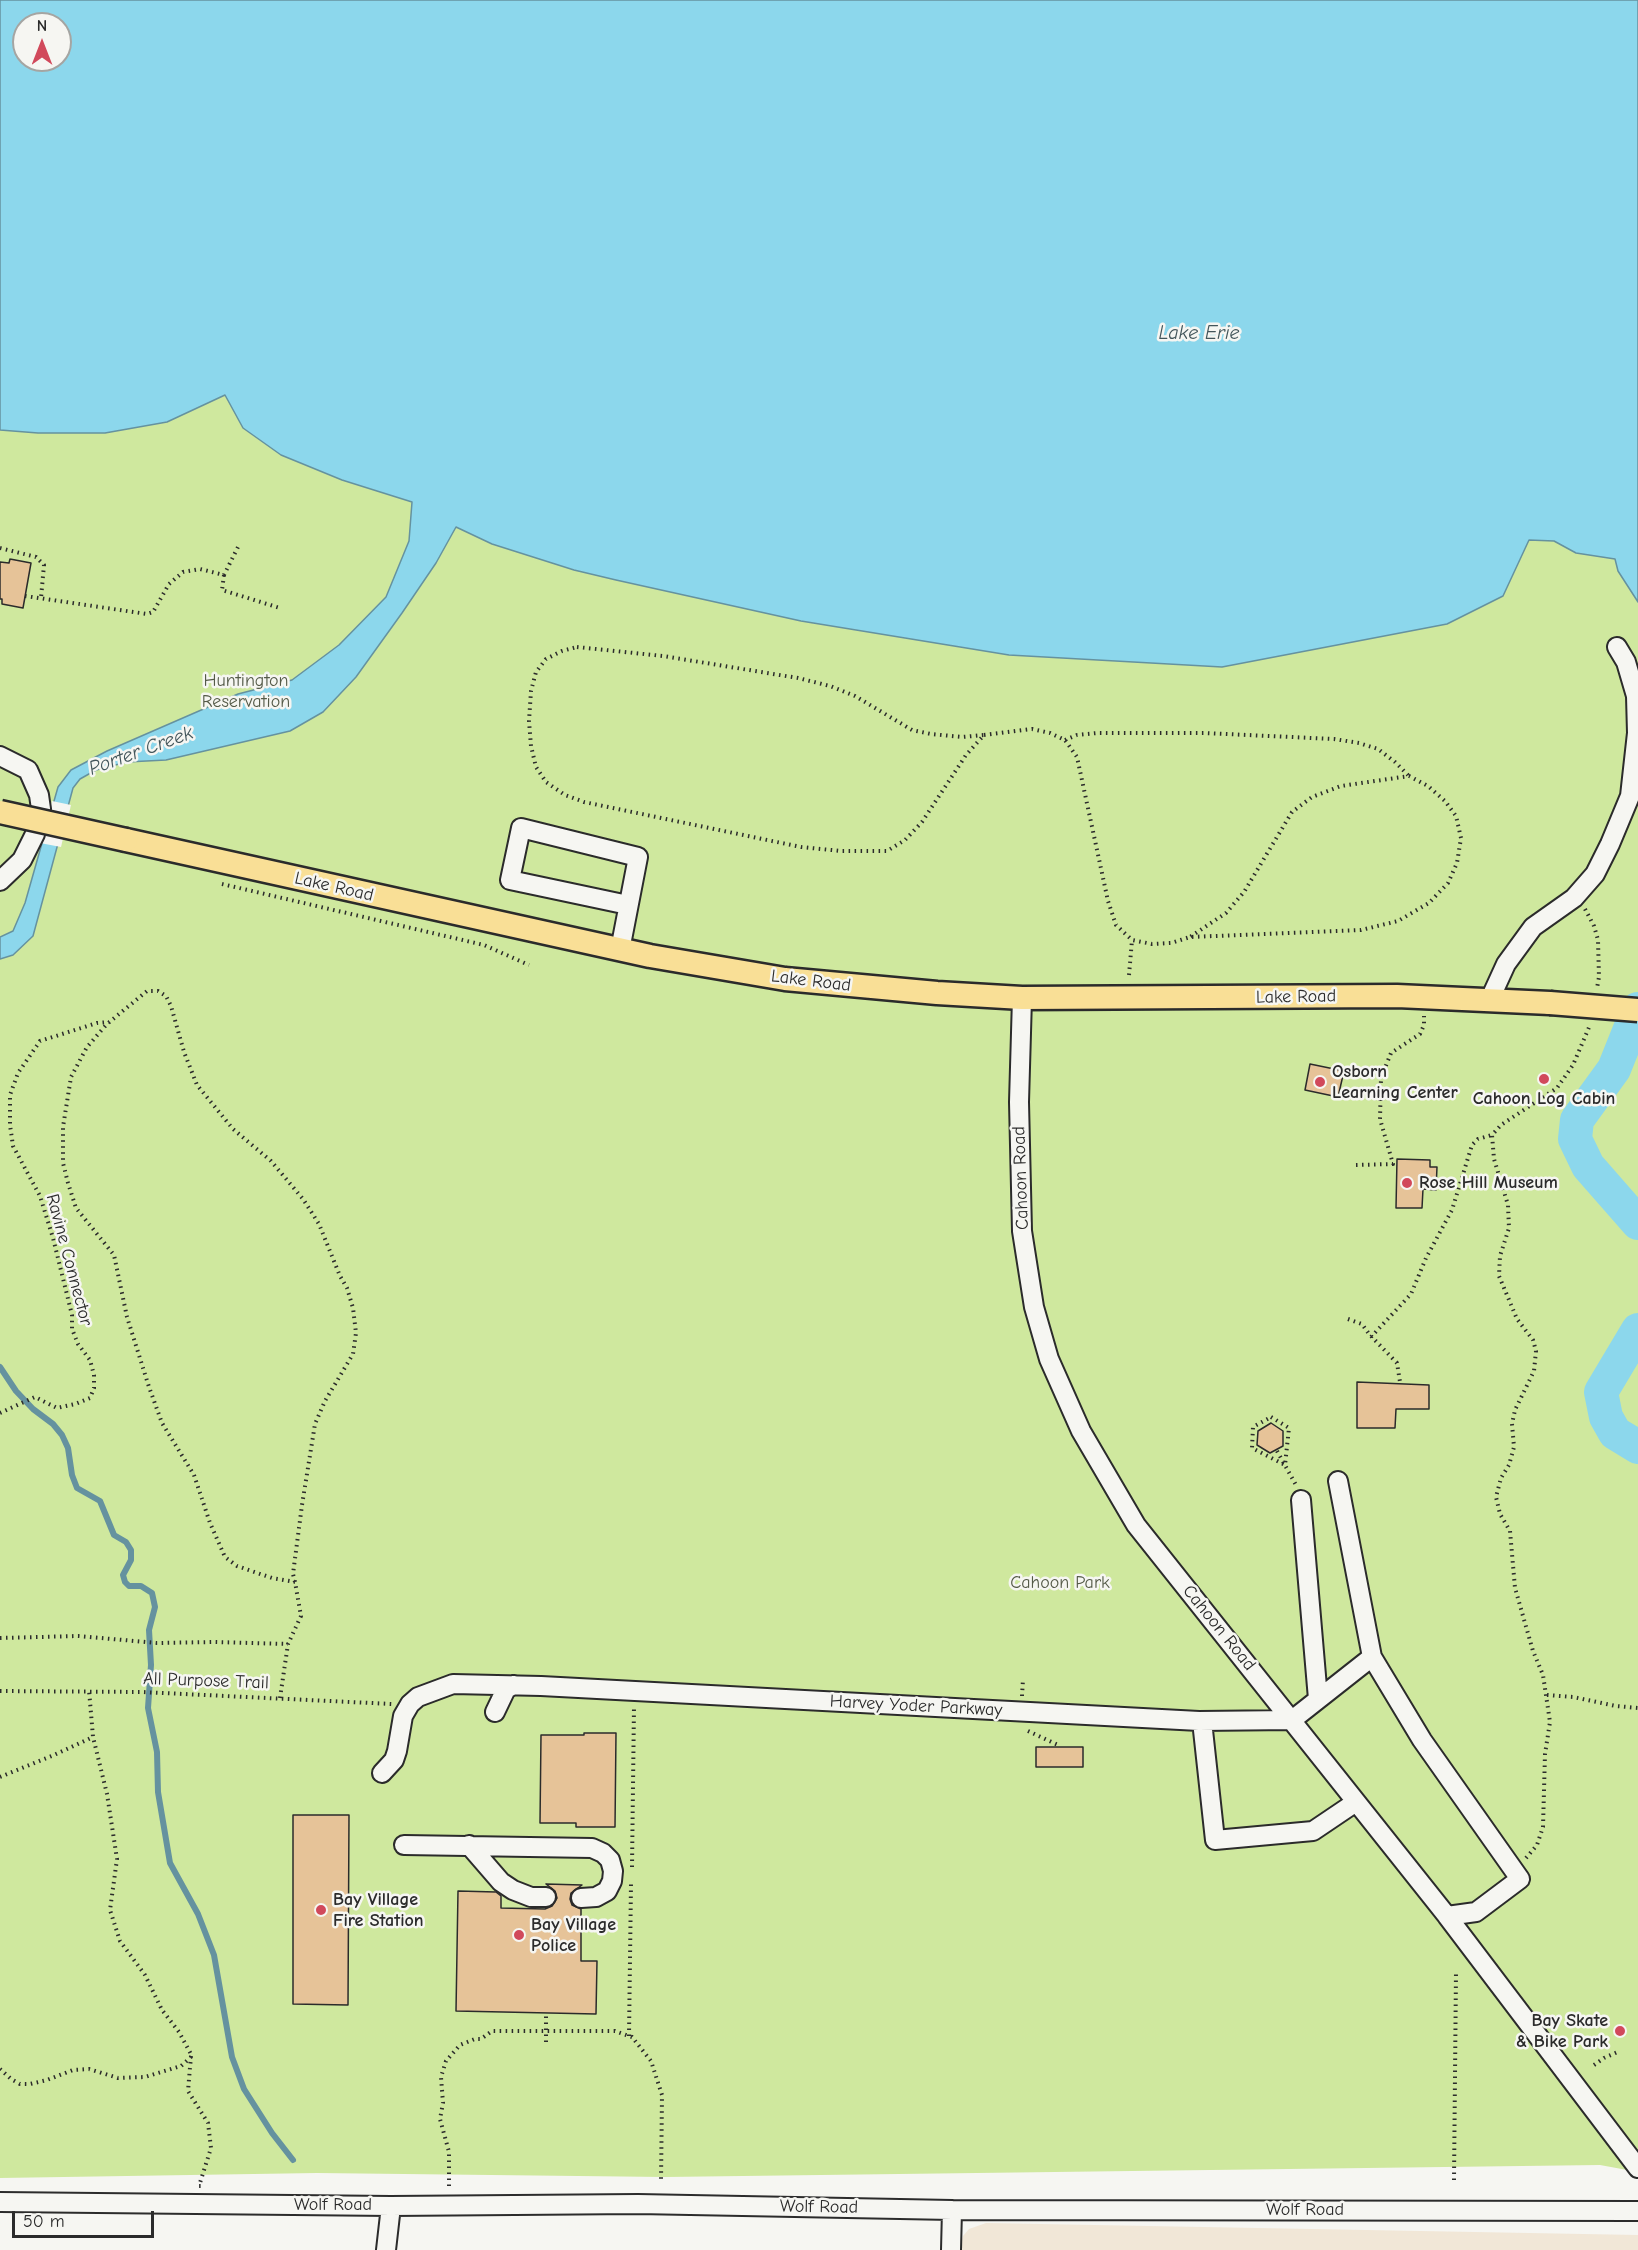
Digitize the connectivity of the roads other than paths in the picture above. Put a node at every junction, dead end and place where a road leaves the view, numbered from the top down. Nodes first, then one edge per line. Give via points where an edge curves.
1 (1617, 647) dead end
2 (0, 756) edge
3 (0, 812) edge
4 (0, 881) edge
5 (628, 905) junction
6 (620, 950) junction
7 (1022, 998) junction
8 (1490, 999) junction
9 (1638, 1010) edge
10 (1338, 1481) dead end
11 (1301, 1500) road end
12 (1372, 1657) junction
13 (514, 1685) junction
14 (1318, 1699) junction
15 (495, 1712) dead end
16 (1292, 1720) junction
17 (1202, 1721) junction
18 (382, 1773) dead end
19 (1356, 1802) junction
20 (404, 1845) dead end
21 (468, 1845) junction
22 (546, 1897) dead end
23 (581, 1898) dead end
24 (1447, 1916) junction
25 (1638, 2168) edge
26 (0, 2202) edge
27 (391, 2206) junction
28 (952, 2210) junction
29 (1638, 2211) edge
30 (386, 2250) edge
31 (951, 2250) edge

1 - 8 street via 1636,696 1637,733 1630,796 1595,874 1574,898 1533,927 1506,964
2 - 4 street via 28,770 41,809 35,834 22,860
3 - 6 main road, Lake Road, bridge
5 - 5 street via 638,857 521,828 510,880
5 - 6 street
6 - 7 main road, Lake Road via 785,979
7 - 8 main road, Lake Road
7 - 16 street, Cahoon Road via 1022,1231 1034,1307 1049,1359 1081,1431 1136,1525
8 - 9 main road, Lake Road, bridge
10 - 12 street
11 - 14 street
12 - 14 street
12 - 24 street via 1422,1740 1520,1879 1476,1912
13 - 15 street via 506,1689
13 - 17 street, Harvey Yoder Parkway
13 - 18 street, Harvey Yoder Parkway via 453,1684 418,1697 403,1716 394,1760
14 - 16 street
16 - 17 street, Harvey Yoder Parkway
16 - 19 street, Cahoon Road
17 - 19 street via 1215,1840 1313,1831
19 - 24 street, Cahoon Road
20 - 21 street
21 - 22 street via 501,1882 523,1895
21 - 23 street via 592,1848 603,1853 610,1860 612,1881 607,1891
24 - 25 street, Cahoon Road
26 - 27 street, Wolf Road
27 - 28 street, Wolf Road via 638,2204
27 - 30 street
28 - 29 street, Wolf Road
28 - 31 street

